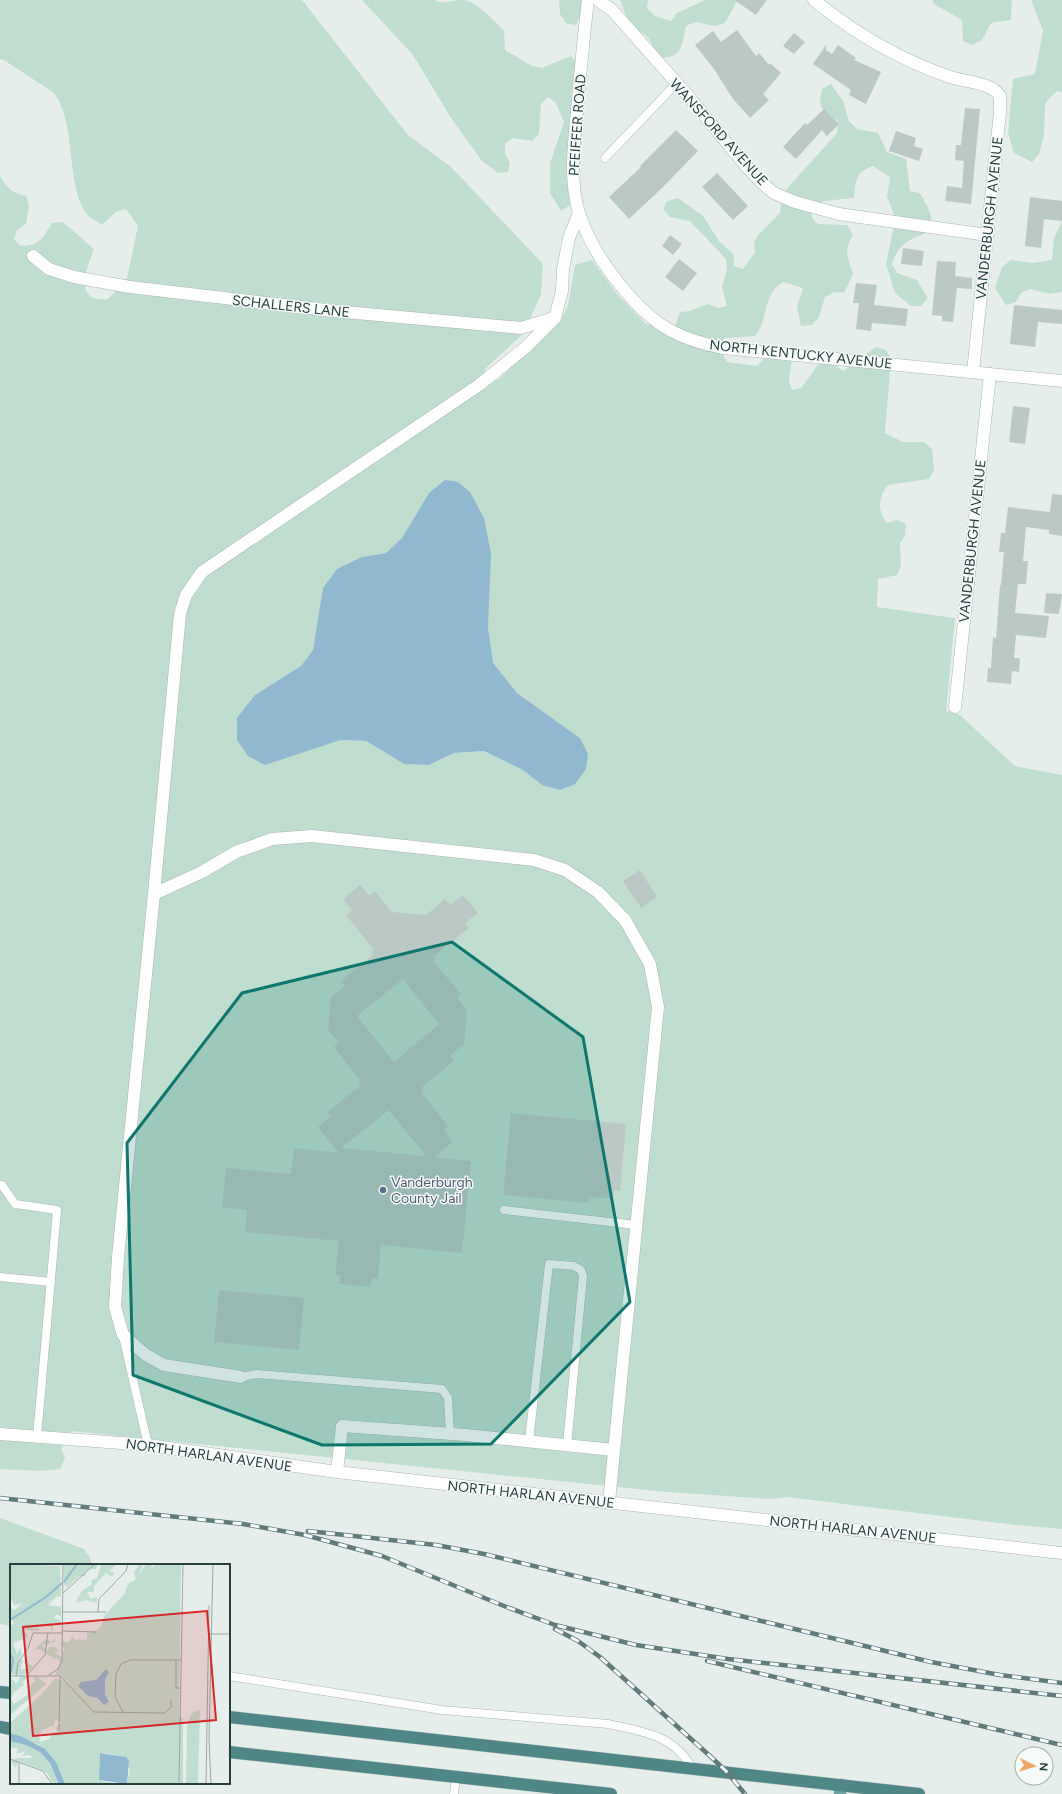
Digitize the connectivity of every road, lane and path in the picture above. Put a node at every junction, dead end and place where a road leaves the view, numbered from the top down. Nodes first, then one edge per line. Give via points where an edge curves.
1 (588, 0) edge
2 (598, 0) edge
3 (814, 0) edge
4 (676, 84) junction
5 (605, 158) dead end
6 (579, 213) junction
7 (987, 235) junction
8 (33, 256) dead end
9 (555, 318) junction
10 (973, 372) junction
11 (990, 374) junction
12 (1062, 381) edge
13 (955, 707) dead end
14 (154, 894) junction
15 (0, 1185) edge
16 (504, 1210) dead end
17 (636, 1225) junction
18 (0, 1277) edge
19 (51, 1282) junction
20 (123, 1335) junction
21 (241, 1377) joint
22 (0, 1434) edge
23 (450, 1434) junction
24 (37, 1437) junction
25 (529, 1441) junction
26 (148, 1445) junction
27 (567, 1445) junction
28 (614, 1450) junction
29 (337, 1472) junction
30 (609, 1502) junction
31 (1062, 1553) edge
32 (230, 1676) edge
33 (0, 1692) edge
34 (10, 1693) edge
35 (230, 1717) edge
36 (0, 1727) edge
37 (10, 1729) edge
38 (230, 1752) edge
39 (692, 1768) junction
40 (456, 1777) junction
41 (840, 1790) edge
42 (454, 1794) edge
43 (611, 1794) edge
44 (919, 1794) edge

1 - 6 street, PFEIFFER ROAD via 574,140 574,187
2 - 4 street, WANSFORD AVENUE via 612,10
3 - 7 street, VANDERBURGH AVENUE via 857,32 893,52 950,77 992,88 1000,96
4 - 5 lane
4 - 7 street, WANSFORD AVENUE via 745,165 774,192 795,202 839,214
6 - 9 street via 569,238 562,291
6 - 10 street, NORTH KENTUCKY AVENUE via 598,255 633,301 657,323 683,337 724,348
7 - 10 street, VANDERBURGH AVENUE
8 - 9 street, SCHALLERS LANE via 49,269 74,277 153,290 334,311 521,328
9 - 14 street via 526,347 479,385 202,572 186,595 180,614
10 - 11 street, NORTH KENTUCKY AVENUE
11 - 12 street, NORTH KENTUCKY AVENUE
11 - 13 street, VANDERBURGH AVENUE
14 - 17 street via 202,872 236,852 272,839 312,836 534,860 565,870 598,892 625,920 650,964 658,1007
14 - 20 street via 118,1258 115,1307
15 - 19 lane via 15,1204 57,1210
16 - 17 lane
17 - 28 street
18 - 19 lane
19 - 24 lane
20 - 21 street via 146,1355 164,1365
20 - 26 lane
21 - 23 lane via 257,1374 442,1389 448,1398
22 - 24 street, NORTH HARLAN AVENUE
23 - 25 street
23 - 29 street via 342,1426
24 - 26 street, NORTH HARLAN AVENUE
25 - 27 street
25 - 27 lane via 548,1264 574,1266 581,1270 583,1276
26 - 29 street, NORTH HARLAN AVENUE
27 - 28 street
28 - 30 street
29 - 30 street, NORTH HARLAN AVENUE
30 - 31 street, NORTH HARLAN AVENUE
32 - 39 lane via 442,1710 608,1724 652,1734 674,1744 686,1756
33 - 34 highway
35 - 39 highway
36 - 37 highway
38 - 40 highway
39 - 41 highway
40 - 42 lane
40 - 43 highway
41 - 44 highway

